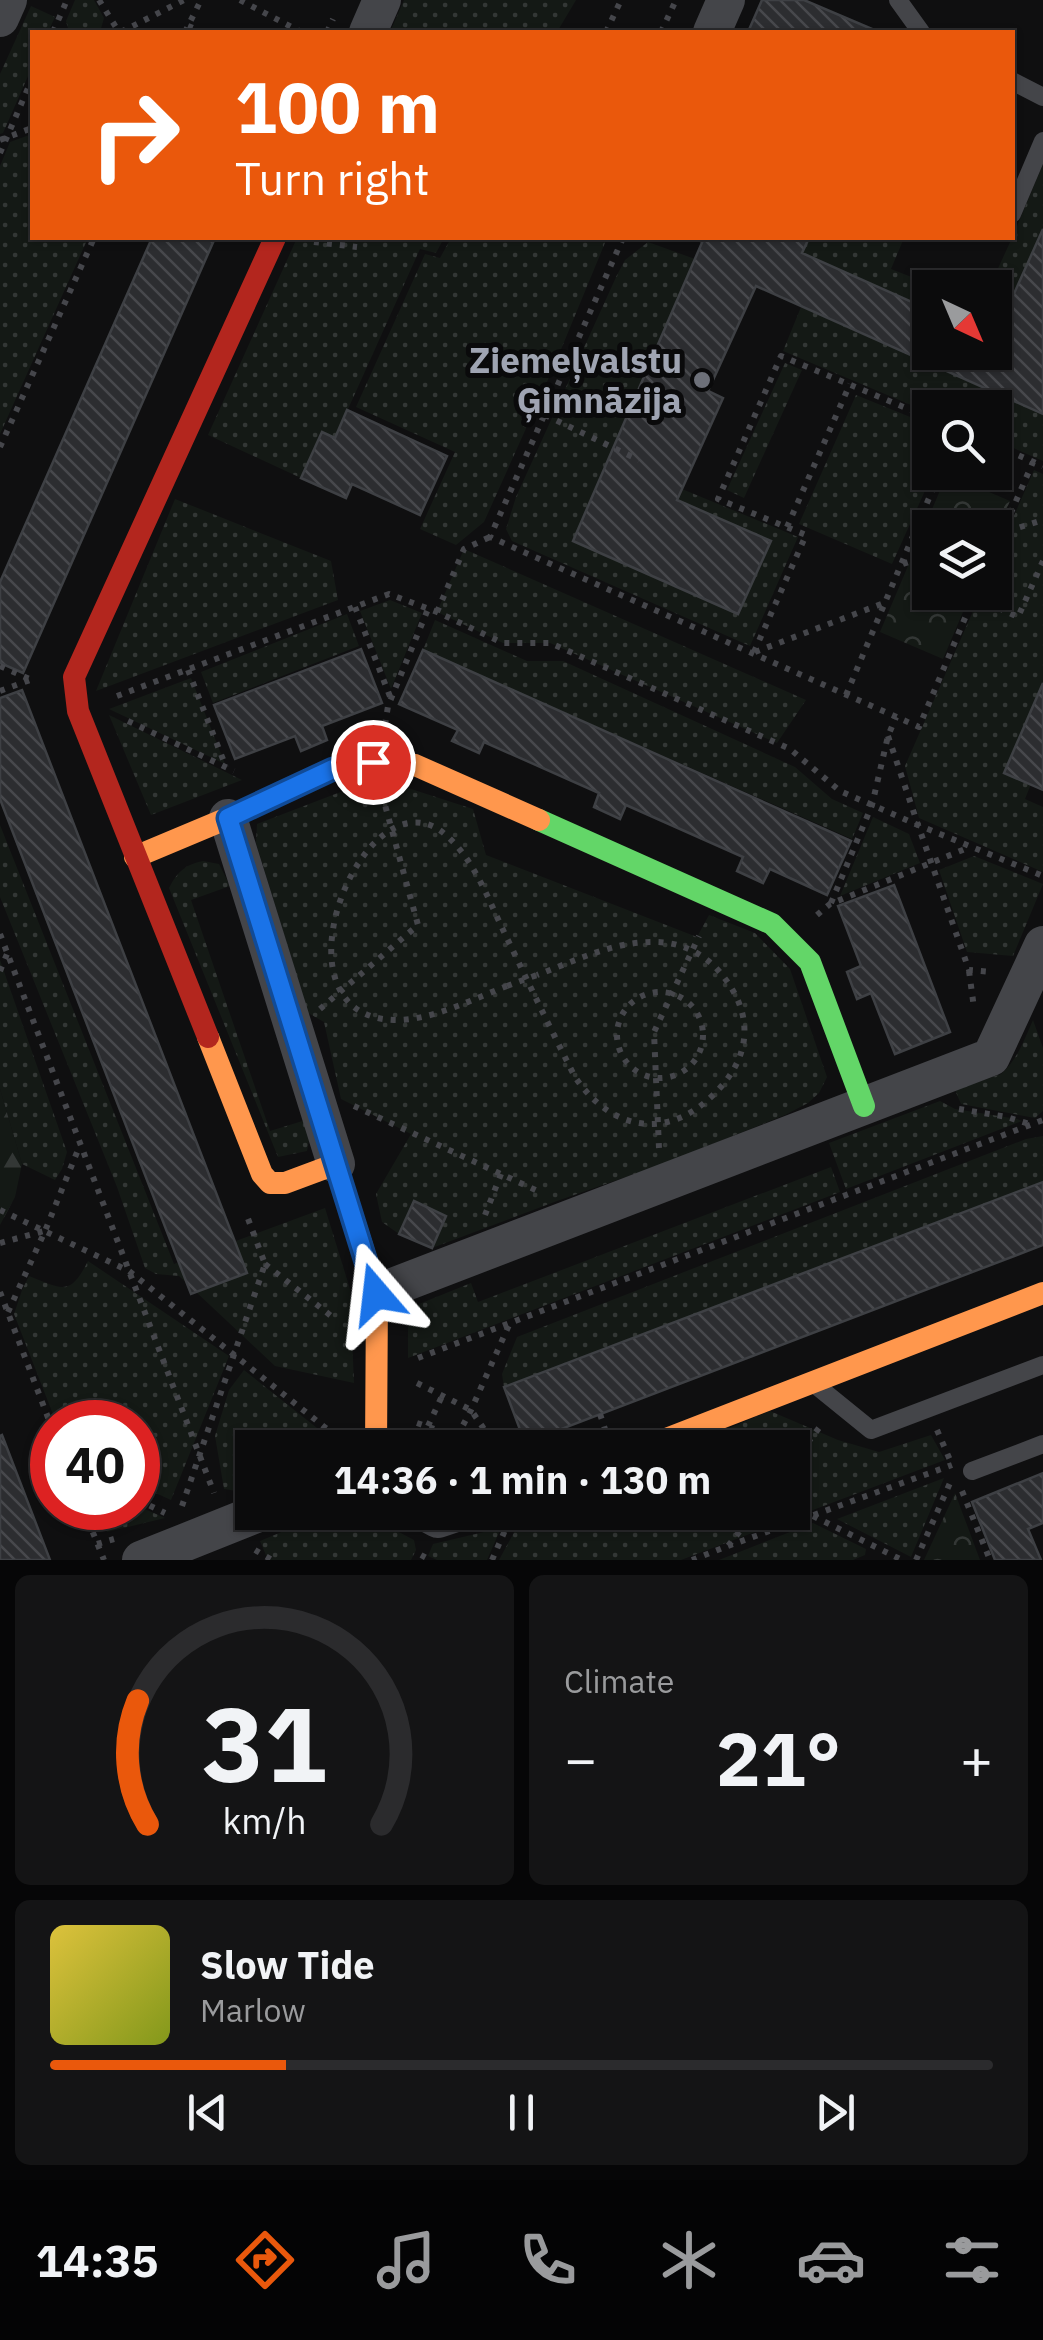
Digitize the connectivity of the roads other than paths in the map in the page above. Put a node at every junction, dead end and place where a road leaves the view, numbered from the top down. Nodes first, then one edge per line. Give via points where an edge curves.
1 (8, 0) edge
2 (382, 0) edge
3 (726, 0) edge
4 (898, 0) edge
5 (0, 18) edge
6 (369, 30) edge
7 (713, 30) edge
8 (920, 30) edge
9 (1015, 83) edge
10 (1043, 96) edge
11 (1043, 142) edge
12 (1015, 207) edge
13 (274, 240) edge
14 (228, 818) junction
15 (135, 857) junction
16 (1043, 945) edge
17 (864, 1106) junction
18 (336, 1164) junction
19 (376, 1294) junction
20 (1043, 1294) edge
21 (1043, 1366) edge
22 (814, 1383) junction
23 (376, 1430) edge
24 (691, 1430) edge
25 (1043, 1444) edge
26 (960, 1469) road end
27 (235, 1522) edge
28 (141, 1560) edge

1 - 5 street
2 - 6 street
3 - 7 street
4 - 8 lane
9 - 10 lane
11 - 12 lane
13 - 15 street via 74,677 78,710
14 - 15 street
14 - 17 street via 333,769 415,765 772,924 810,962
14 - 18 street
15 - 18 street via 262,1174 270,1183 285,1183
16 - 17 street via 991,1058
17 - 19 street
18 - 19 street
19 - 23 street
20 - 22 street
21 - 22 lane via 871,1430
22 - 24 street
25 - 26 lane
27 - 28 street

